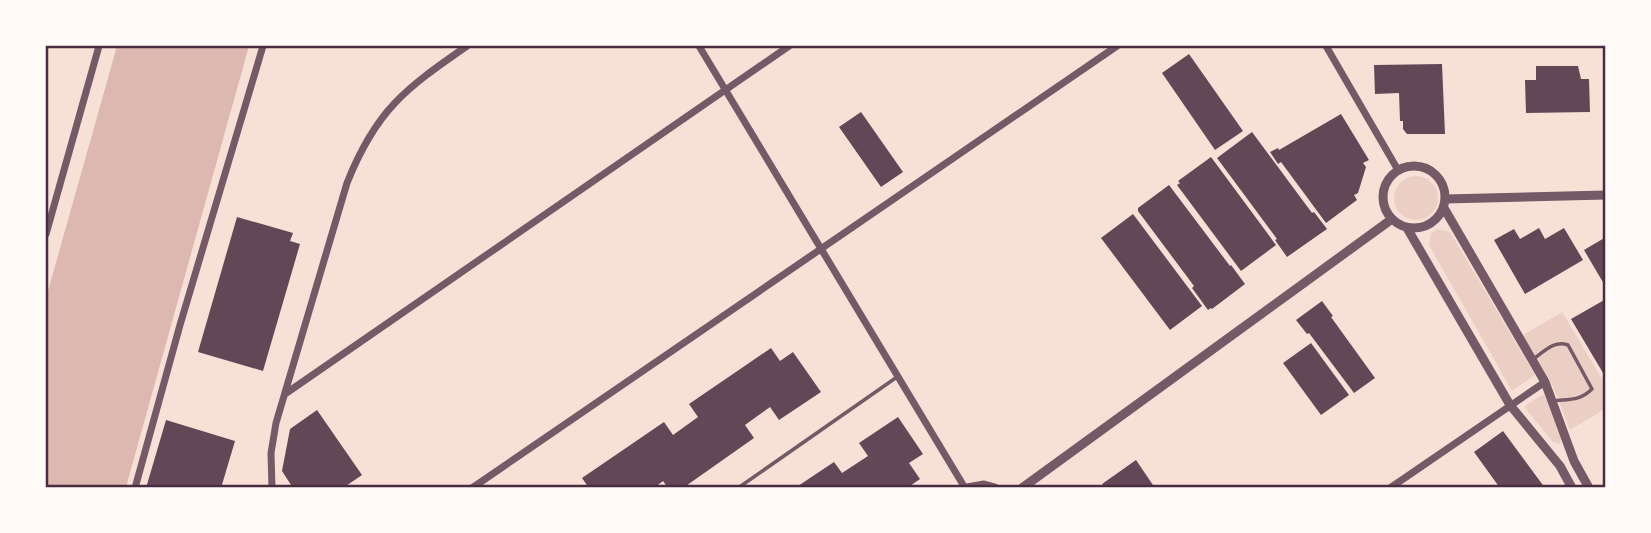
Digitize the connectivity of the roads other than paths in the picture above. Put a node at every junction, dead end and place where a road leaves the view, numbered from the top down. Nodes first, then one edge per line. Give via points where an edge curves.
1 (99, 46) edge
2 (263, 46) edge
3 (467, 46) edge
4 (699, 46) edge
5 (789, 46) edge
6 (1118, 46) edge
7 (1326, 46) edge
8 (724, 89) junction
9 (1398, 170) junction
10 (1605, 195) edge
11 (1445, 204) junction
12 (1392, 219) junction
13 (1407, 228) junction
14 (46, 234) edge
15 (820, 250) junction
16 (1532, 360) junction
17 (898, 377) junction
18 (1545, 382) junction
19 (285, 394) junction
20 (1553, 401) junction
21 (1510, 405) junction
22 (135, 488) edge
23 (272, 488) edge
24 (472, 488) edge
25 (738, 488) edge
26 (966, 488) edge
27 (995, 488) edge
28 (1022, 488) edge
29 (1391, 488) edge
30 (1572, 488) edge
31 (1589, 488) edge

1 - 14 street
2 - 22 street
3 - 19 street via 403,93 361,150
4 - 8 street
5 - 8 street
6 - 15 street
7 - 9 street
8 - 15 street
8 - 19 street
9 - 11 street via 1415,166 1431,170 1442,183
9 - 12 street via 1384,189 1384,205
10 - 11 street
11 - 13 street via 1433,222
11 - 16 street
12 - 13 street
12 - 28 street
13 - 21 street
15 - 17 street
15 - 24 street
16 - 18 street
16 - 20 lane via 1554,344 1568,345 1592,389 1575,400
17 - 25 lane
17 - 26 street
18 - 20 street
18 - 21 street
19 - 23 street via 271,453
20 - 31 street via 1574,461
21 - 29 street
21 - 30 street via 1560,466
26 - 27 street

